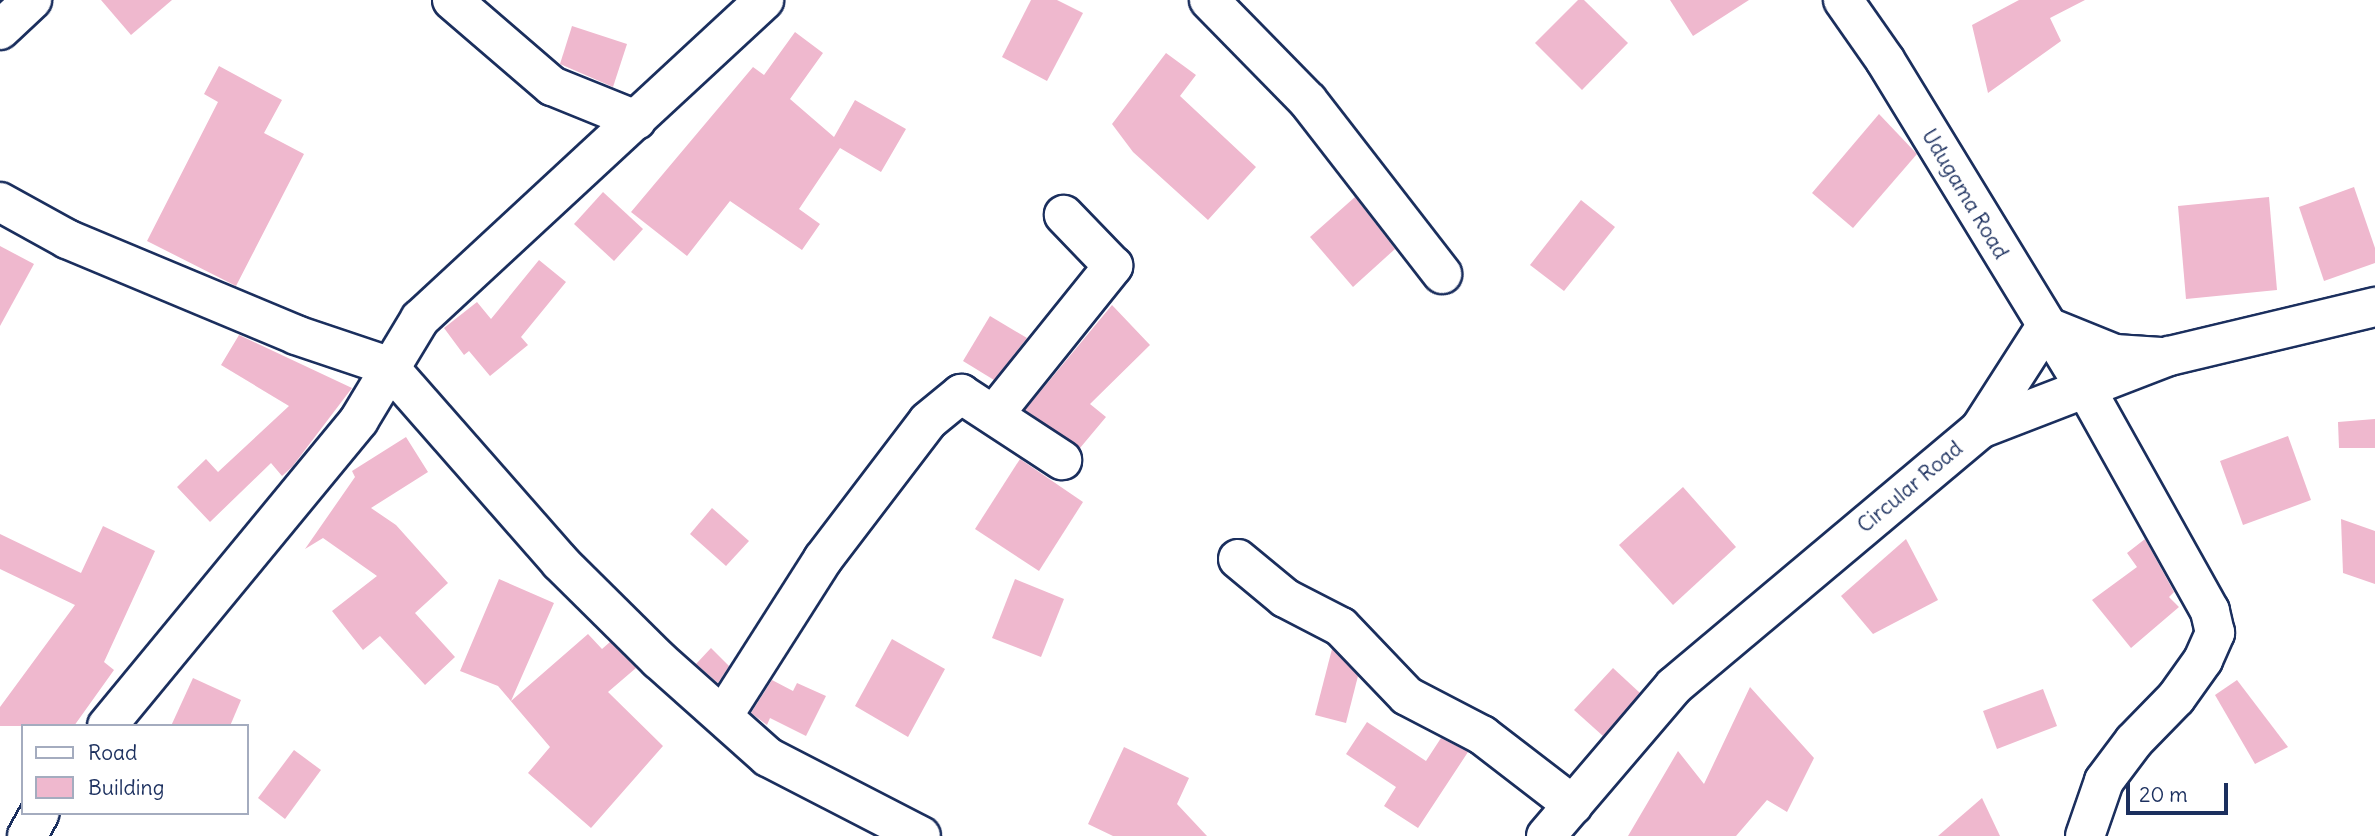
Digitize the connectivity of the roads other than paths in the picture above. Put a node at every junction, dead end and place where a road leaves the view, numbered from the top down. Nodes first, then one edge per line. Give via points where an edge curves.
1 (32, 0) edge
2 (452, 0) edge
3 (764, 0) edge
4 (1209, 0) edge
5 (1843, 0) edge
6 (0, 30) edge
7 (636, 120) junction
8 (0, 202) edge
9 (1064, 215) dead end
10 (1442, 274) dead end
11 (2375, 307) edge
12 (2046, 326) junction
13 (2169, 356) junction
14 (388, 366) junction
15 (2086, 389) junction
16 (995, 413) junction
17 (1980, 429) junction
18 (1062, 460) dead end
19 (1238, 559) dead end
20 (723, 716) junction
21 (109, 724) edge
22 (1573, 805) junction
23 (39, 815) edge
24 (27, 836) edge
25 (920, 836) edge
26 (1546, 836) edge
27 (2085, 836) edge

1 - 6 street
2 - 7 street via 552,86
3 - 7 street
4 - 10 street via 1308,101
5 - 12 street, Udugama Road via 1885,60
7 - 14 street via 420,319
8 - 14 street via 80,244 296,335
9 - 16 street via 1113,266
11 - 13 street, Circular Road
12 - 13 street via 2115,354
12 - 15 street, Udugama Road
12 - 17 street
13 - 15 street, Circular Road
14 - 20 street via 560,562
14 - 21 street via 359,420
15 - 17 street, Circular Road
15 - 27 street, Udugama Road via 2210,611 2215,633 2203,660 2176,698 2134,741 2104,781
16 - 18 street
16 - 20 street via 961,394 928,421 823,559
17 - 22 street, Circular Road via 1674,686
19 - 22 street via 1285,598 1341,627 1407,696 1482,735
20 - 25 street via 768,757
22 - 26 street, Circular Road
23 - 24 street

